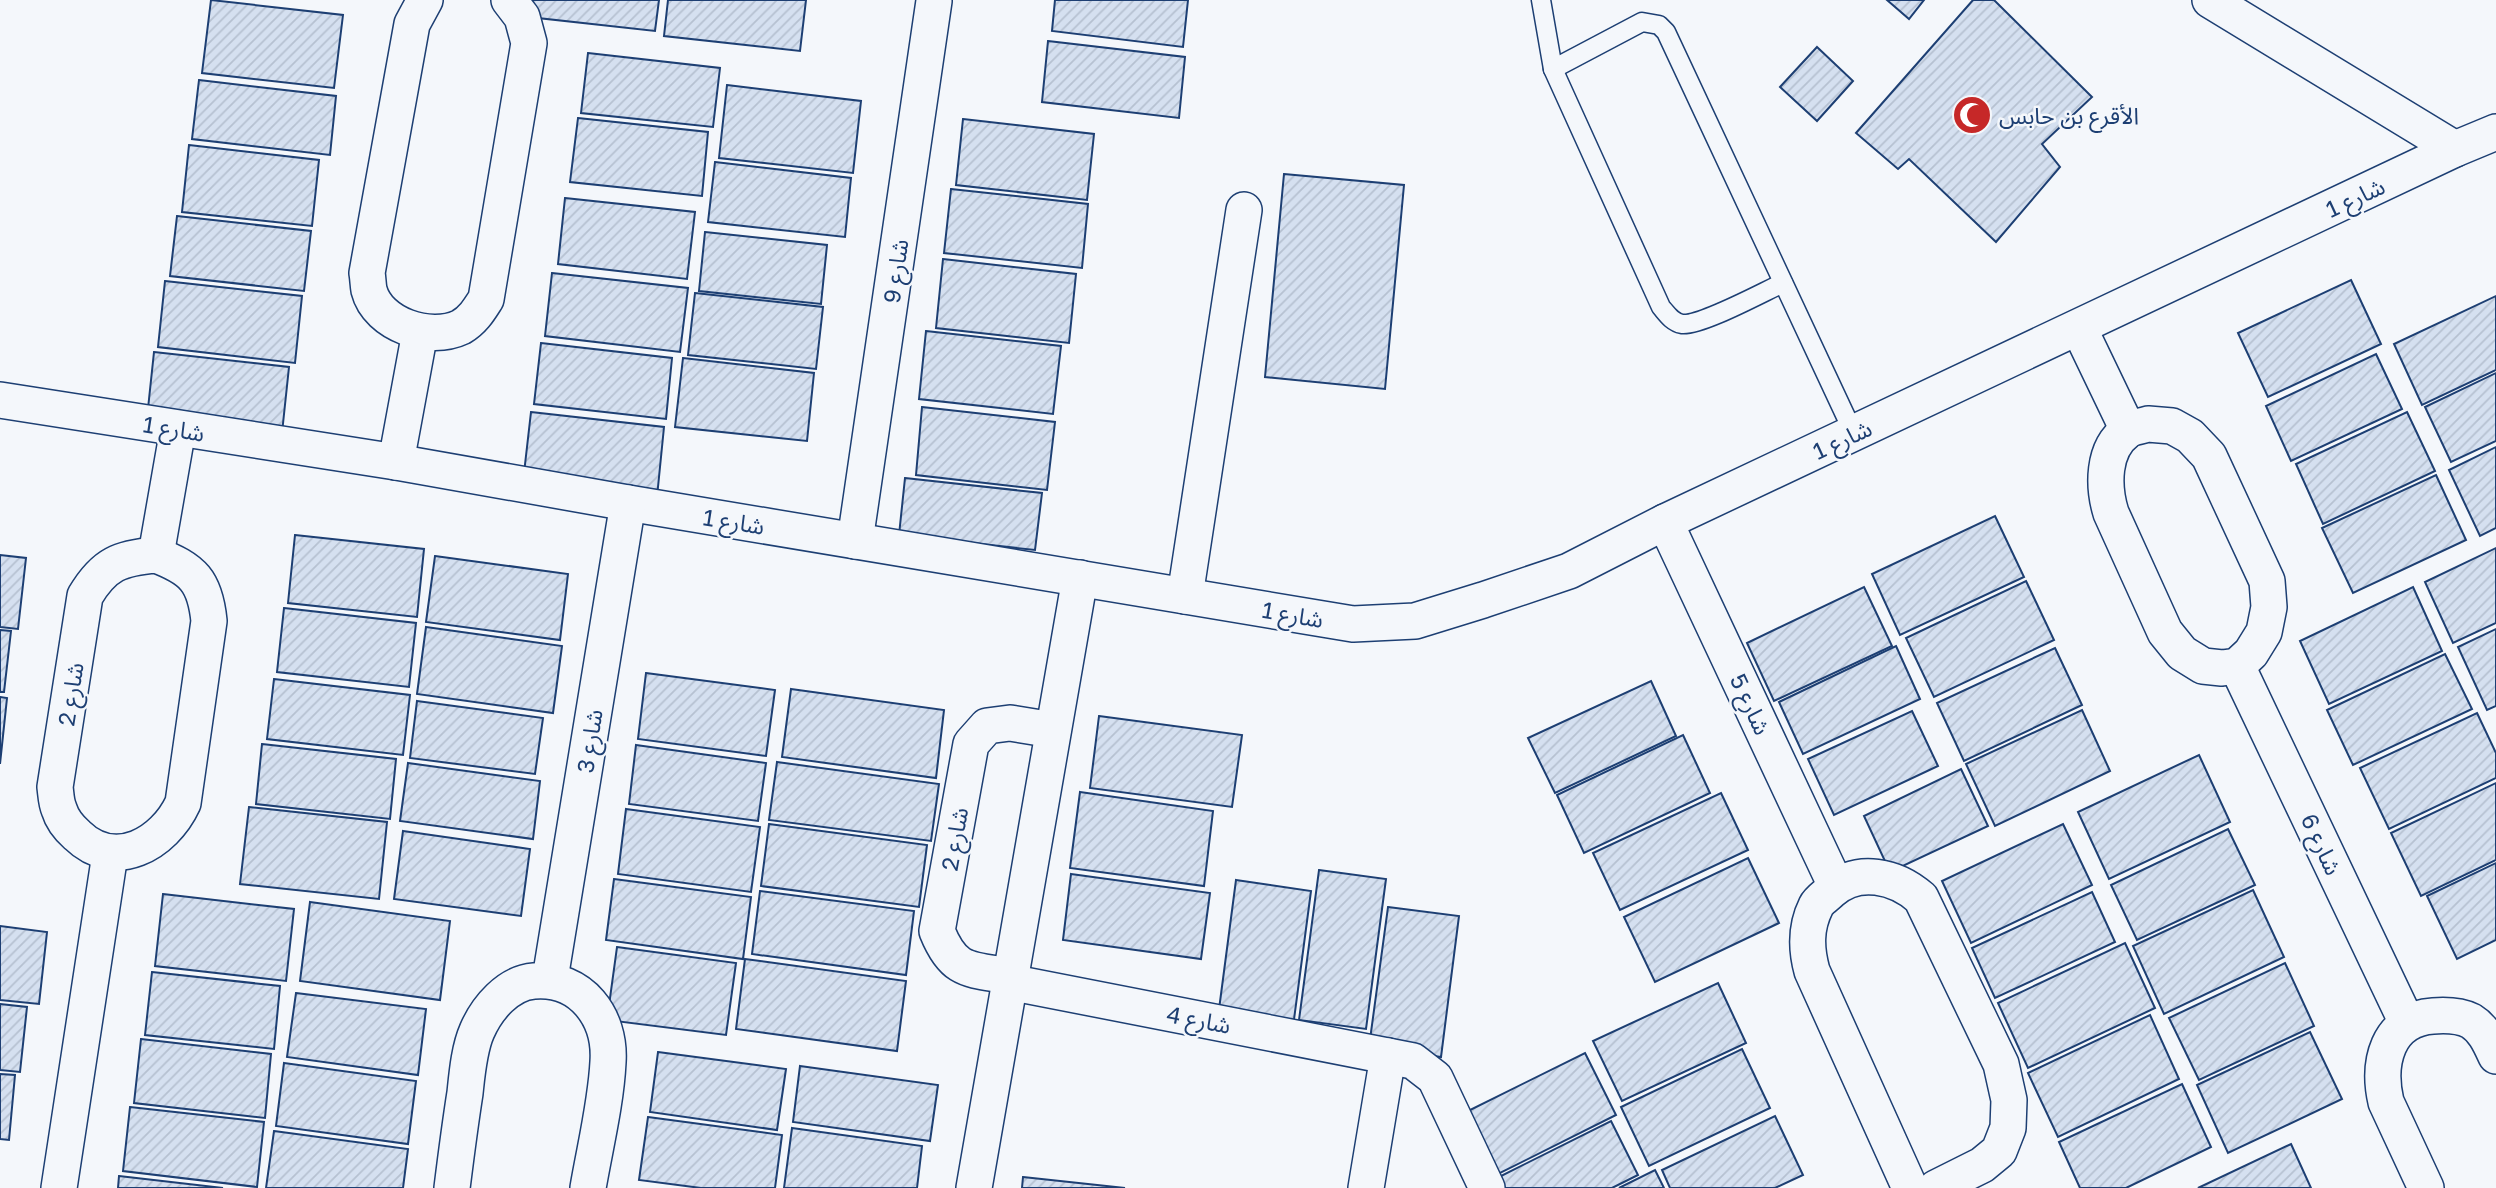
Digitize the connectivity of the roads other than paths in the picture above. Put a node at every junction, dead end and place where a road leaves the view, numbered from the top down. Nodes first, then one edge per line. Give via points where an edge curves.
1 (425, 0) edge
2 (509, 0) edge
3 (942, 0) edge
4 (1541, 0) edge
5 (2210, 0) edge
6 (1553, 69) junction
7 (2496, 132) edge
8 (2455, 149) junction
9 (1244, 210) dead end
10 (1783, 283) junction
11 (2079, 328) junction
12 (421, 332) junction
13 (0, 400) edge
14 (178, 429) junction
15 (2128, 430) junction
16 (1854, 434) junction
17 (396, 462) junction
18 (628, 503) junction
19 (1665, 522) junction
20 (855, 541) junction
21 (156, 555) junction
22 (1080, 578) junction
23 (1185, 596) junction
24 (2237, 666) junction
25 (1053, 730) junction
26 (110, 853) junction
27 (1836, 886) junction
28 (550, 979) junction
29 (1009, 979) junction
30 (2407, 1023) junction
31 (1388, 1056) junction
32 (2496, 1056) edge
33 (1987, 1176) edge
34 (59, 1188) edge
35 (452, 1188) edge
36 (588, 1188) edge
37 (974, 1188) edge
38 (1366, 1188) edge
39 (1488, 1188) edge
40 (1910, 1188) edge
41 (1936, 1188) edge
42 (2426, 1188) edge

1 - 12 street via 412,24 368,273 369,292 381,310 398,324
2 - 12 street via 522,16 529,43 486,299 476,315 460,327
3 - 20 street, شارع 9
4 - 6 lane
5 - 8 street
6 - 10 lane via 1661,307 1671,319 1682,324 1698,322
6 - 10 lane via 1642,22 1659,25
7 - 8 street, شارع 1
8 - 11 street, شارع 1
9 - 23 street
10 - 16 lane
11 - 15 street
11 - 16 street, شارع 1
12 - 17 street
13 - 14 street, شارع 1
14 - 17 street, شارع 1
14 - 21 street
15 - 24 street via 2113,447 2105,494 2165,632 2182,653 2203,666
15 - 24 street via 2148,424 2172,426 2190,436 2215,468 2267,582 2264,632
16 - 19 street, شارع 1
17 - 18 street, شارع 1
18 - 20 street, شارع 1
18 - 28 street, شارع 3
19 - 23 street, شارع 1 via 1569,571 1415,621 1353,624
19 - 27 street, شارع 5
20 - 22 street, شارع 1
21 - 26 street via 181,564 197,578 209,621 183,803 159,836 138,849
21 - 26 street, شارع 2 via 128,557 94,580 85,596 55,787 58,809 69,827 85,843
22 - 23 street, شارع 1
22 - 25 street
24 - 30 street, شارع 6
25 - 29 street
25 - 29 street, شارع 2 via 1010,723 987,726 971,744 937,931 945,952 961,967
26 - 34 street
27 - 33 street via 1861,876 1886,878 1907,885 1921,898 2001,1064 2009,1100 2008,1128
27 - 40 street via 1816,904 1806,950
28 - 35 street via 523,982 504,994 476,1033
28 - 36 street via 578,989 593,1006 606,1035 608,1061
29 - 31 street, شارع 4
29 - 37 street
30 - 32 street via 2423,1017 2458,1016 2486,1036
30 - 42 street via 2392,1037 2385,1054 2382,1088
31 - 38 street
31 - 39 street, شارع 4 via 1413,1061 1435,1078
33 - 41 street

